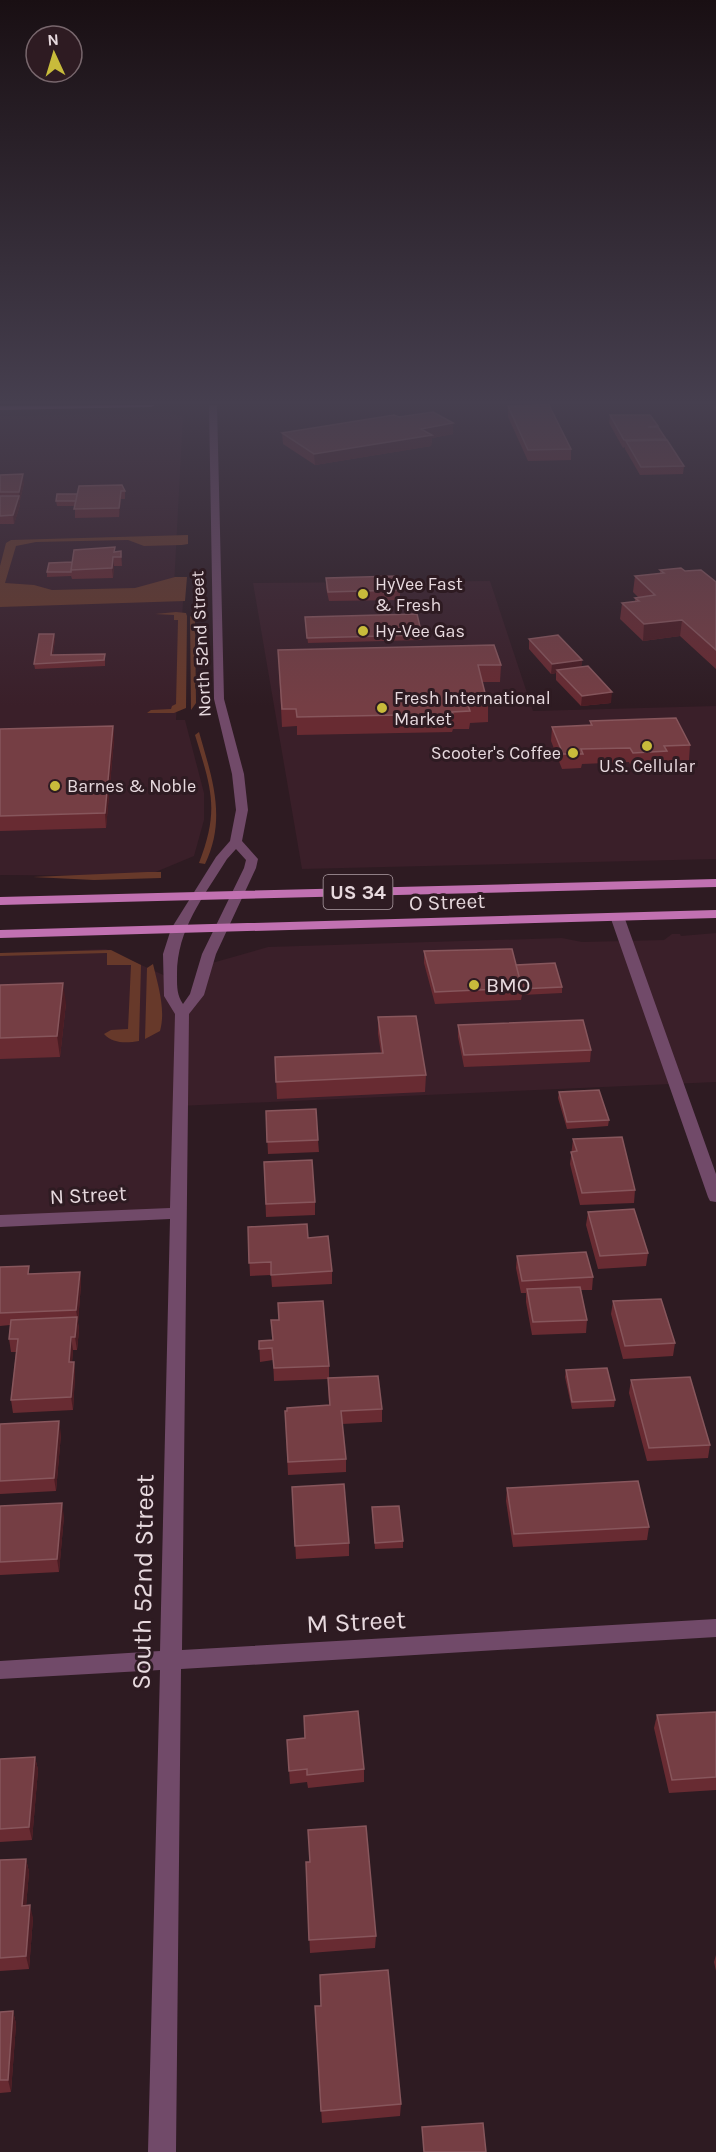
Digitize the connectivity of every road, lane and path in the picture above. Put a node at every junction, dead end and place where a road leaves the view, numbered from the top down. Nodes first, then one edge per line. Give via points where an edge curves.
1 (215, 505) edge
2 (236, 842) junction
3 (716, 883) edge
4 (237, 895) junction
5 (200, 896) junction
6 (0, 901) edge
7 (716, 914) edge
8 (618, 919) junction
9 (222, 928) junction
10 (178, 929) junction
11 (0, 934) edge
12 (182, 1014) junction
13 (716, 1197) edge
14 (177, 1213) junction
15 (0, 1221) edge
16 (716, 1628) edge
17 (170, 1660) junction
18 (0, 1670) edge
19 (162, 2152) edge

1 - 2 street, North 52nd Street via 218,686 222,720 242,797
2 - 4 street via 252,859
2 - 5 street
3 - 4 main road, O Street / US 34
4 - 5 main road, O Street / US 34
4 - 9 street
5 - 6 main road, O Street / US 34
5 - 10 street
7 - 8 main road, O Street / US 34
8 - 9 main road, O Street / US 34
8 - 13 street
9 - 10 main road, O Street / US 34
9 - 12 street via 209,954 197,995
10 - 11 main road, O Street / US 34
10 - 12 street, South 52nd Street via 170,954 170,978 171,996
12 - 14 street, South 52nd Street
14 - 15 street, N Street
14 - 17 street, South 52nd Street
16 - 17 street, M Street
17 - 18 street, M Street
17 - 19 street, South 52nd Street

